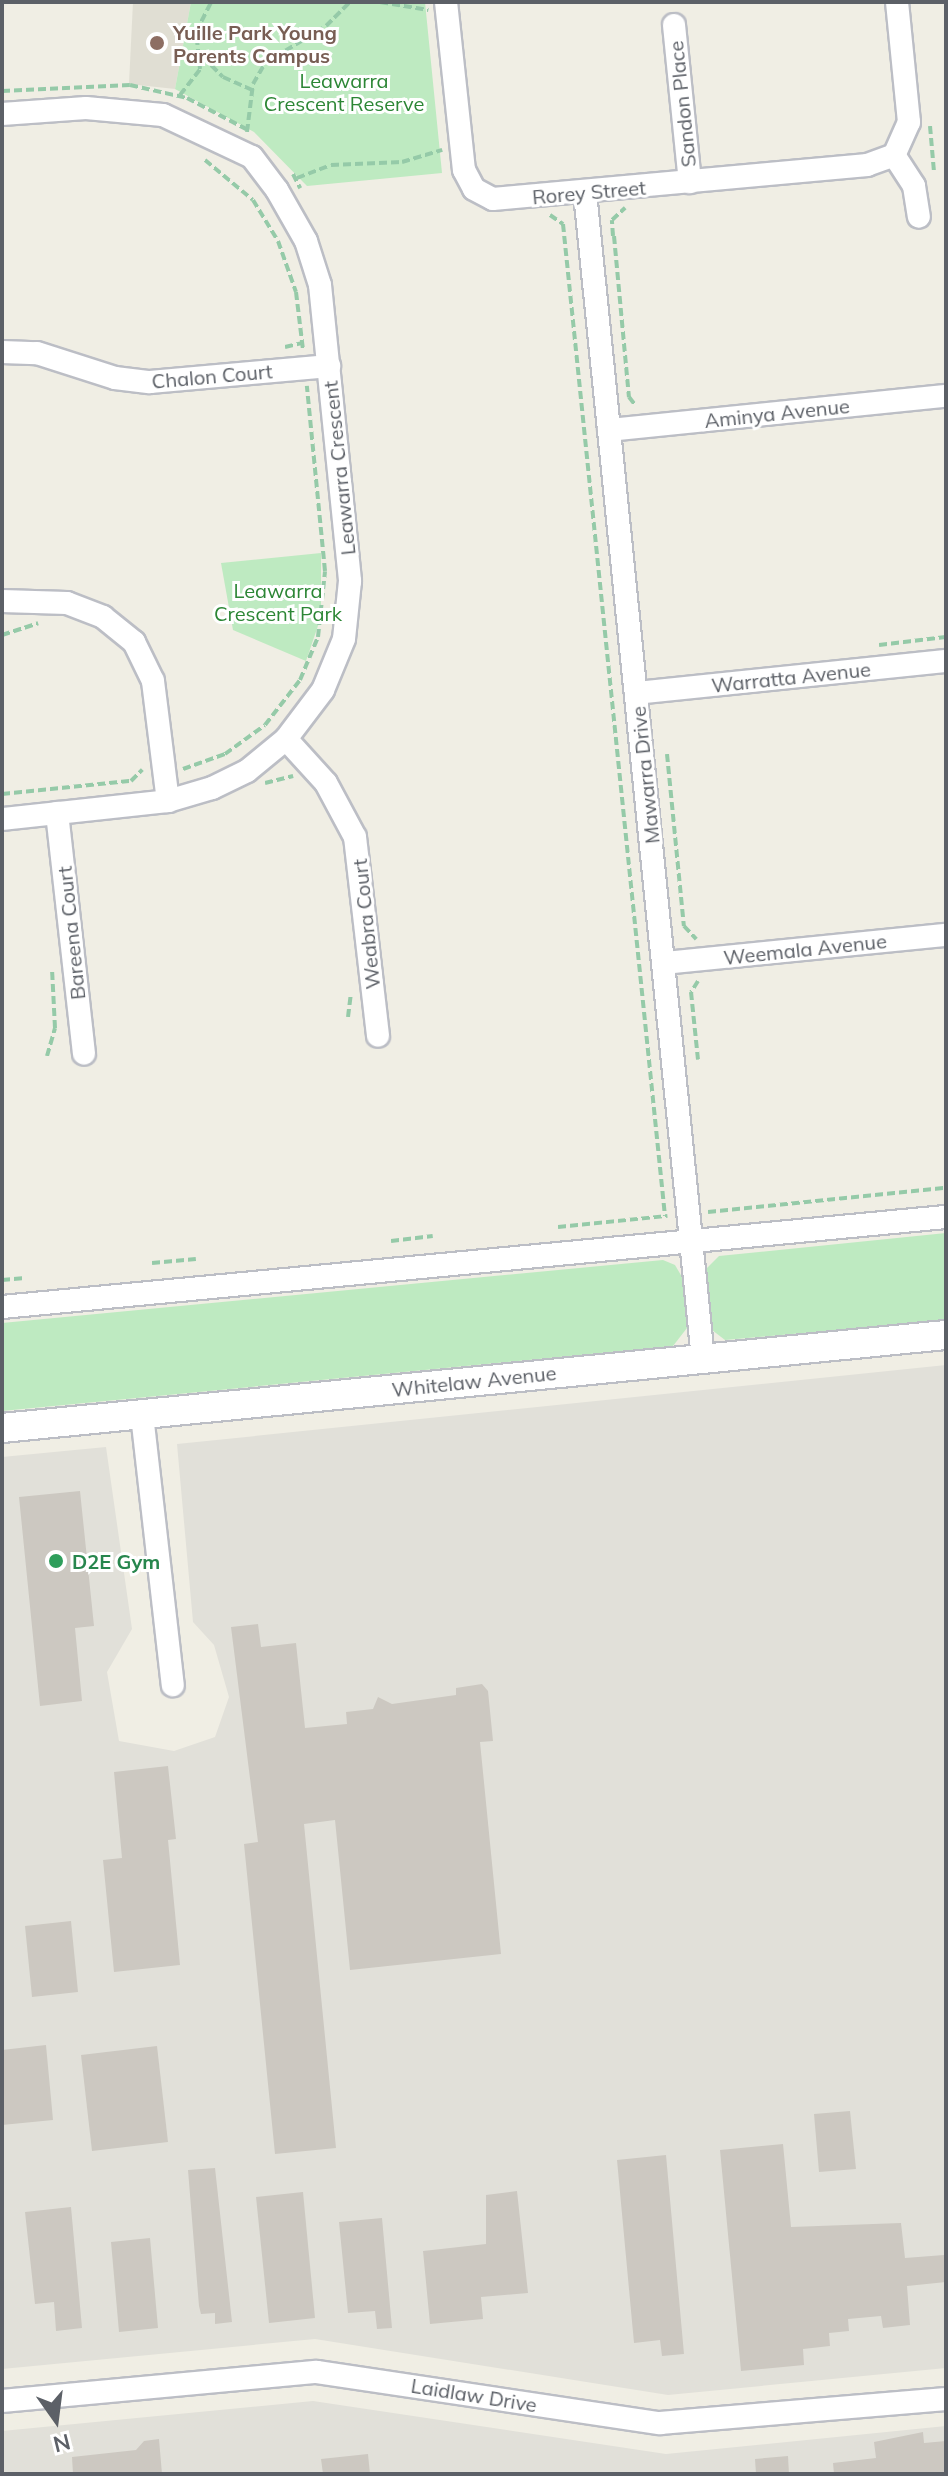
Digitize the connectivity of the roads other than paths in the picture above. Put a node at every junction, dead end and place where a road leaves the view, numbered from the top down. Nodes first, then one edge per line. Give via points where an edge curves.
1 (897, 2) edge
2 (437, 6) edge
3 (674, 25) dead end
4 (2, 114) edge
5 (894, 155) junction
6 (690, 182) junction
7 (585, 193) junction
8 (919, 217) dead end
9 (2, 352) edge
10 (329, 366) junction
11 (946, 396) edge
12 (609, 430) junction
13 (2, 601) edge
14 (946, 661) edge
15 (636, 693) junction
16 (286, 739) junction
17 (168, 801) junction
18 (57, 813) junction
19 (2, 819) edge
20 (946, 935) edge
21 (664, 963) junction
22 (378, 1036) dead end
23 (84, 1053) dead end
24 (946, 1217) edge
25 (690, 1242) junction
26 (2, 1307) edge
27 (946, 1335) edge
28 (703, 1358) junction
29 (142, 1415) junction
30 (2, 1428) edge
31 (173, 1685) dead end
32 (946, 2399) edge
33 (2, 2401) edge

1 - 5 street via 909,122
2 - 7 street, Rorey Street via 468,182 498,200
3 - 6 street, Sandon Place
4 - 10 street, Leawarra Crescent via 86,108 146,111 206,132 252,157 311,251
5 - 6 street, Rorey Street via 872,165
5 - 8 street via 914,186
6 - 7 street, Rorey Street
7 - 12 street, Mawarra Drive
9 - 10 street, Chalon Court via 37,353 115,378 150,382
10 - 16 street, Leawarra Crescent via 349,606 331,674
11 - 12 street, Aminya Avenue
12 - 15 street, Mawarra Drive
13 - 17 street via 67,603 103,617 134,642 153,681
14 - 15 street, Warratta Avenue
15 - 21 street, Mawarra Drive
16 - 17 street, Leawarra Crescent via 254,766 212,788
16 - 22 street, Weabra Court via 332,792 359,849
17 - 18 street, Leawarra Crescent
18 - 19 street, Leawarra Crescent
18 - 23 street, Bareena Court
20 - 21 street, Weemala Avenue
21 - 25 street, Mawarra Drive via 677,1215
24 - 25 street
25 - 26 street
25 - 28 street, Mawarra Drive
27 - 28 street, Whitelaw Avenue
28 - 29 street, Whitelaw Avenue
29 - 30 street, Whitelaw Avenue
29 - 31 street
32 - 33 street, Laidlaw Drive via 660,2423 307,2372

